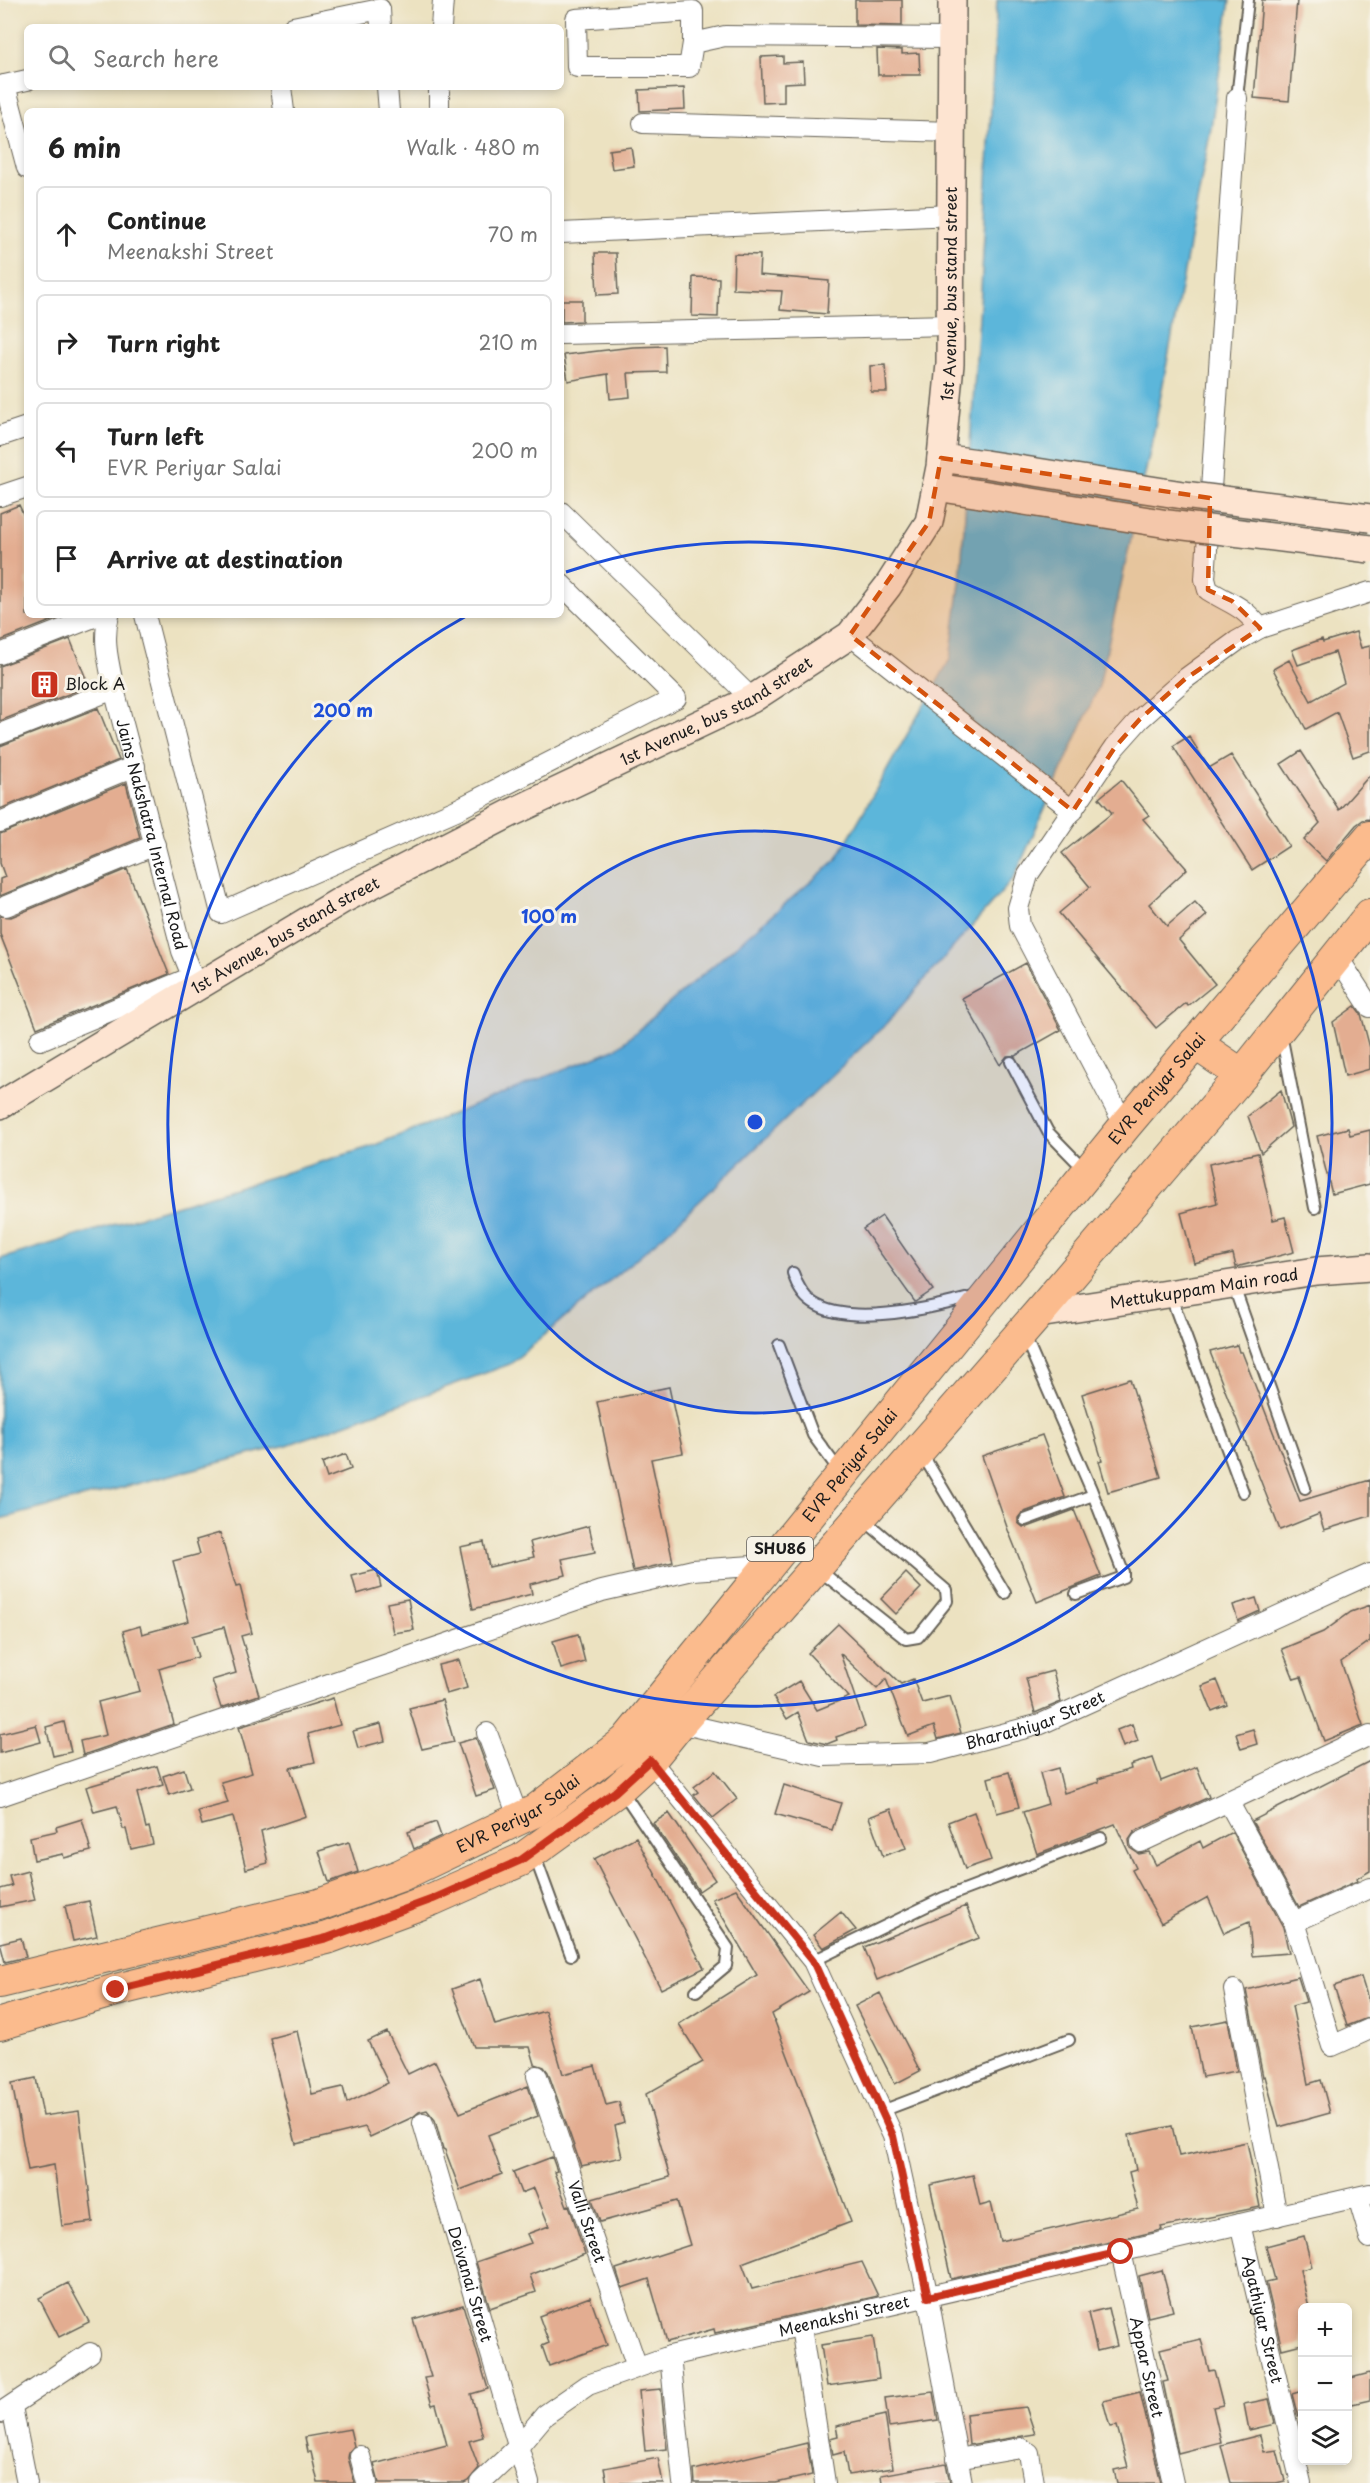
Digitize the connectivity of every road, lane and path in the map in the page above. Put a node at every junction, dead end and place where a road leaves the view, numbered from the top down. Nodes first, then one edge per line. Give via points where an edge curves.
1 (443, 0) edge
2 (952, 0) edge
3 (1248, 0) edge
4 (307, 24) edge
5 (381, 24) edge
6 (441, 24) edge
7 (951, 38) junction
8 (693, 42) junction
9 (24, 81) edge
10 (2, 85) edge
11 (281, 90) edge
12 (387, 90) edge
13 (439, 90) edge
14 (1238, 98) joint
15 (284, 108) edge
16 (389, 108) edge
17 (438, 108) edge
18 (643, 123) dead end
19 (953, 132) junction
20 (24, 158) edge
21 (952, 215) junction
22 (564, 232) edge
23 (951, 325) junction
24 (564, 334) edge
25 (24, 428) edge
26 (0, 436) edge
27 (941, 458) junction
28 (936, 487) junction
29 (24, 489) edge
30 (0, 496) edge
31 (564, 515) edge
32 (1370, 518) edge
33 (1370, 549) edge
34 (564, 587) edge
35 (1370, 592) edge
36 (91, 618) edge
37 (108, 618) edge
38 (146, 618) edge
39 (1260, 628) junction
40 (850, 635) junction
41 (0, 654) edge
42 (114, 689) junction
43 (752, 699) junction
44 (0, 734) edge
45 (135, 766) junction
46 (1073, 811) junction
47 (0, 822) edge
48 (1370, 837) edge
49 (155, 845) junction
50 (6, 906) dead end
51 (1370, 915) edge
52 (1337, 956) junction
53 (194, 982) junction
54 (1370, 1007) edge
55 (1280, 1028) junction
56 (40, 1040) dead end
57 (1195, 1043) junction
58 (1011, 1062) dead end
59 (1242, 1075) junction
60 (0, 1105) edge
61 (1125, 1126) junction
62 (1087, 1173) junction
63 (1315, 1208) dead end
64 (1370, 1267) edge
65 (793, 1273) dead end
66 (1233, 1284) junction
67 (989, 1293) junction
68 (1170, 1294) junction
69 (1031, 1323) junction
70 (779, 1345) dead end
71 (920, 1449) junction
72 (842, 1474) junction
73 (1305, 1488) dead end
74 (1243, 1492) dead end
75 (1093, 1495) junction
76 (860, 1517) junction
77 (1025, 1520) dead end
78 (767, 1565) junction
79 (816, 1567) junction
80 (1370, 1574) edge
81 (1005, 1593) dead end
82 (1076, 1594) dead end
83 (680, 1723) junction
84 (487, 1733) dead end
85 (1370, 1735) edge
86 (638, 1750) junction
87 (620, 1788) junction
88 (0, 1796) edge
89 (1228, 1801) junction
90 (519, 1819) junction
91 (1101, 1838) dead end
92 (1141, 1842) dead end
93 (532, 1851) junction
94 (1370, 1888) edge
95 (1294, 1922) junction
96 (229, 1926) junction
97 (571, 1954) dead end
98 (239, 1960) junction
99 (813, 1961) junction
100 (0, 1982) edge
101 (1234, 1990) dead end
102 (696, 1991) dead end
103 (0, 2024) edge
104 (1370, 2029) edge
105 (1069, 2040) dead end
106 (537, 2076) dead end
107 (882, 2111) junction
108 (423, 2123) dead end
109 (1364, 2196) edge
110 (1277, 2216) junction
111 (1240, 2224) junction
112 (1370, 2238) edge
113 (1121, 2252) junction
114 (928, 2297) junction
115 (801, 2327) junction
116 (90, 2353) dead end
117 (670, 2356) junction
118 (637, 2367) junction
119 (6, 2410) edge
120 (518, 2446) junction
121 (360, 2456) dead end
122 (957, 2459) junction
123 (1299, 2482) edge
124 (27, 2483) edge
125 (367, 2483) edge
126 (480, 2483) edge
127 (529, 2483) edge
128 (683, 2483) edge
129 (825, 2483) edge
130 (962, 2483) edge
131 (1035, 2483) edge
132 (1173, 2483) edge

1 - 6 street
2 - 7 street, 1st Avenue, bus stand street
3 - 14 lane
4 - 5 street via 380,9
7 - 8 street via 725,36
7 - 19 street, 1st Avenue, bus stand street
8 - 8 street via 689,67 577,67 576,19 693,11
9 - 10 street
10 - 20 street
11 - 15 street
12 - 16 street
13 - 17 street
14 - 39 street via 1205,579 1208,590 1232,601
18 - 19 street
19 - 21 street, 1st Avenue, bus stand street
21 - 22 street
21 - 23 street, 1st Avenue, bus stand street
23 - 24 street
23 - 27 street, 1st Avenue, bus stand street
25 - 26 street
27 - 28 street, 1st Avenue, bus stand street
27 - 32 street, bridge via 1183,495
28 - 33 street, bridge via 1168,524
28 - 40 street, 1st Avenue, bus stand street via 928,522 888,586
29 - 30 street
31 - 43 street
34 - 38 street via 676,698 456,810 220,913
35 - 39 street
36 - 41 street
37 - 42 street, Jains Nakshatra Internal Road via 105,647
39 - 46 street via 1185,679 1140,719 1115,747
40 - 43 street, 1st Avenue, bus stand street
40 - 46 street
42 - 44 street
42 - 45 street, Jains Nakshatra Internal Road
43 - 53 street, 1st Avenue, bus stand street via 511,813
45 - 47 street
45 - 49 street, Jains Nakshatra Internal Road
46 - 61 street via 1028,875 1018,908 1020,926
48 - 57 main road, EVR Periyar Salai / SHU86
49 - 50 street
49 - 53 street, Jains Nakshatra Internal Road via 182,951
51 - 52 main road, EVR Periyar Salai / SHU86
52 - 54 street
52 - 55 main road, EVR Periyar Salai / SHU86
53 - 56 street
53 - 60 street, 1st Avenue, bus stand street
55 - 59 main road, EVR Periyar Salai / SHU86
55 - 63 lane
57 - 59 main road
57 - 61 main road, EVR Periyar Salai / SHU86
58 - 62 lane via 1048,1132
59 - 69 main road, EVR Periyar Salai / SHU86
61 - 62 main road, EVR Periyar Salai / SHU86
62 - 67 main road, EVR Periyar Salai / SHU86
64 - 66 street, Mettukuppam Main road
65 - 67 lane via 804,1295 813,1303 864,1314 918,1311
66 - 68 street, Mettukuppam Main road
66 - 73 lane
67 - 72 main road, EVR Periyar Salai / SHU86
68 - 69 street, Mettukuppam Main road
68 - 74 lane
69 - 71 main road, EVR Periyar Salai / SHU86
69 - 75 lane
70 - 72 lane via 813,1435
71 - 76 main road, EVR Periyar Salai / SHU86
71 - 81 lane
72 - 78 main road, EVR Periyar Salai / SHU86
75 - 77 lane
75 - 82 lane via 1123,1577
76 - 79 main road, EVR Periyar Salai / SHU86
76 - 79 lane via 946,1590 947,1601 918,1637 906,1639
78 - 86 main road, EVR Periyar Salai / SHU86
78 - 88 street via 693,1570 602,1592
79 - 83 main road, EVR Periyar Salai / SHU86
80 - 83 street, Bharathiyar Street via 1041,1724 930,1753 823,1756
83 - 86 main road, EVR Periyar Salai / SHU86
84 - 90 street
85 - 89 street
86 - 87 main road, EVR Periyar Salai / SHU86
86 - 90 main road, EVR Periyar Salai / SHU86
86 - 99 street
87 - 93 main road, EVR Periyar Salai / SHU86
87 - 102 lane via 728,1948 726,1966
89 - 92 street
89 - 95 street
90 - 96 main road, EVR Periyar Salai / SHU86 via 399,1876 319,1905
91 - 99 lane via 943,1898
93 - 97 lane
93 - 98 main road, EVR Periyar Salai / SHU86 via 521,1860 433,1899 327,1938
94 - 95 street
95 - 104 street via 1332,2046
96 - 98 main road
96 - 100 main road, EVR Periyar Salai / SHU86
98 - 103 main road, EVR Periyar Salai / SHU86
99 - 107 street
101 - 110 street
105 - 107 lane
106 - 118 street, Valli Street
107 - 114 street via 893,2136
108 - 120 street, Deivanai Street
109 - 110 street, Meenakshi Street
109 - 112 street
110 - 111 street, Meenakshi Street
111 - 113 street, Meenakshi Street
111 - 123 street, Agathiyar Street
113 - 114 street, Meenakshi Street
113 - 132 street, Appar Street
114 - 115 street, Meenakshi Street
114 - 122 street
115 - 117 street, Meenakshi Street
115 - 129 street
116 - 119 street
117 - 118 street, Meenakshi Street
117 - 128 street
118 - 120 street, Meenakshi Street via 588,2385 545,2415
119 - 124 street
120 - 126 street, Meenakshi Street
120 - 127 street, Deivanai Street
121 - 125 street
122 - 130 street
122 - 131 street via 1021,2448 1029,2453

